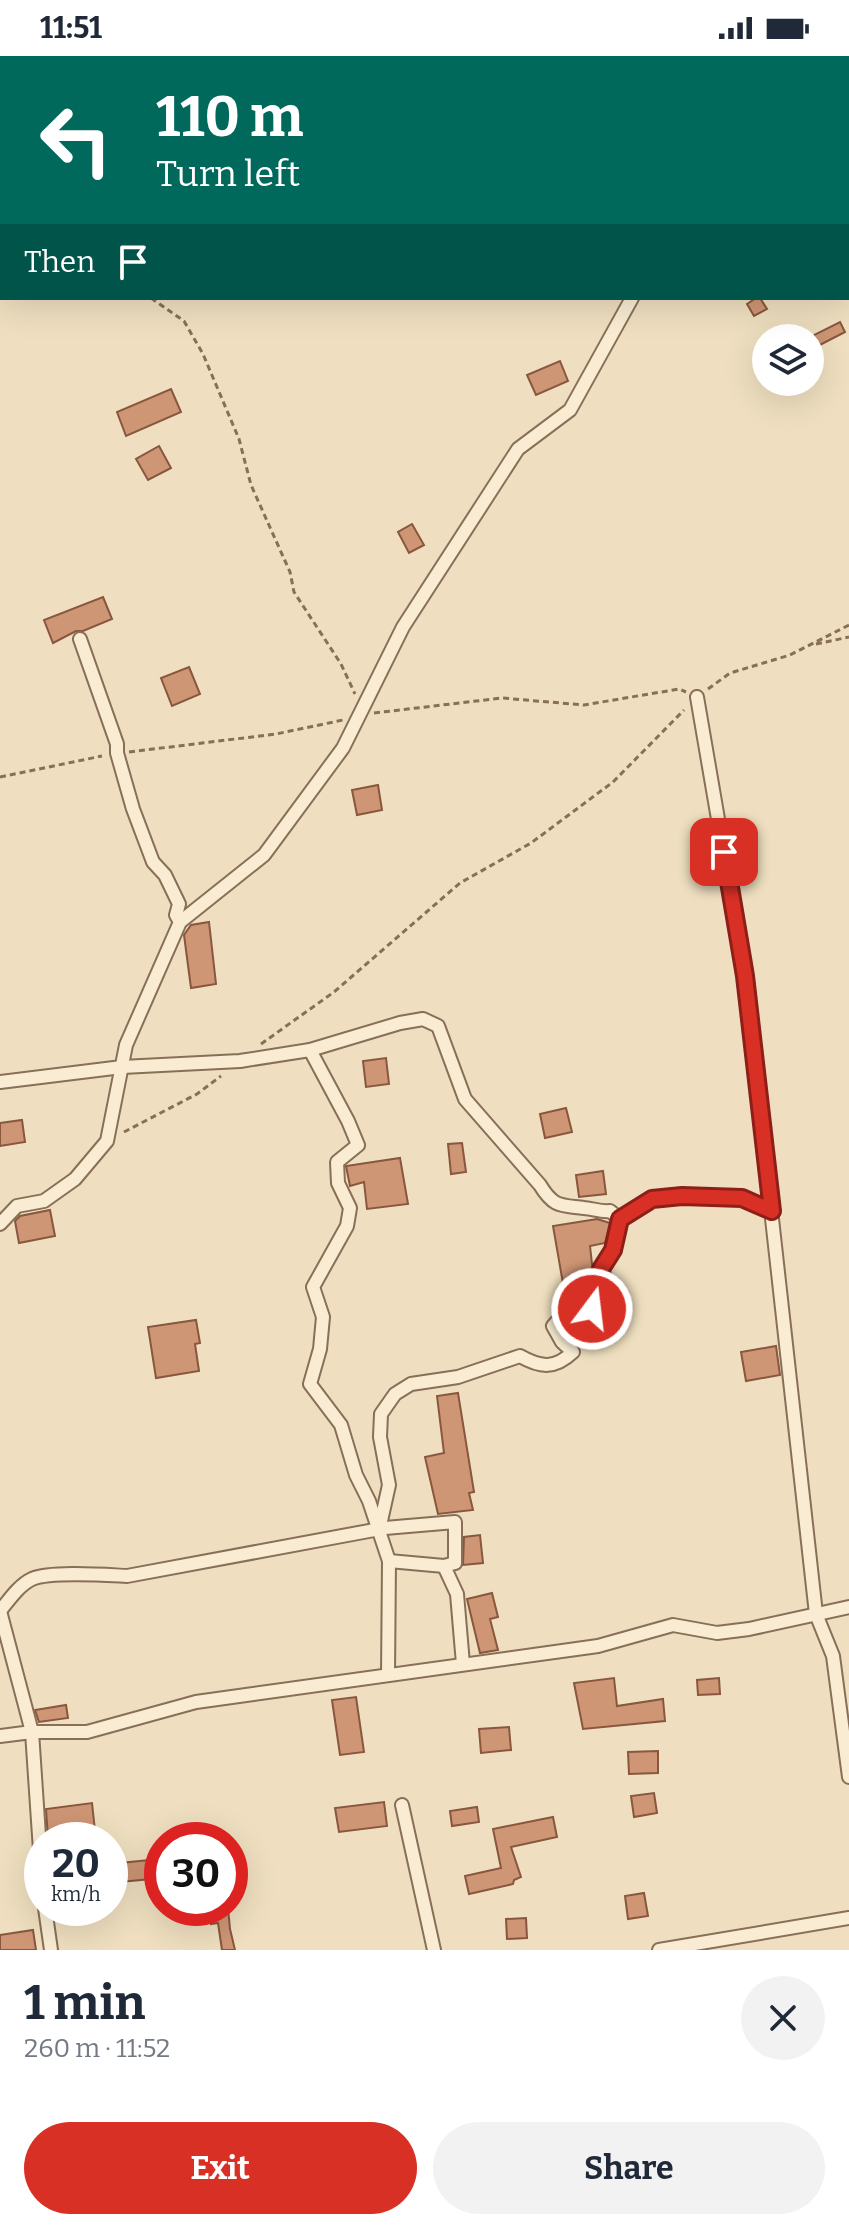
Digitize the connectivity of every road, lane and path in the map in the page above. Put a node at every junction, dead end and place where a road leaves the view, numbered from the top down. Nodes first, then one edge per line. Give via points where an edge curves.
1 (154, 300) edge
2 (631, 300) edge
3 (849, 625) edge
4 (849, 637) edge
5 (80, 639) dead end
6 (808, 646) junction
7 (697, 697) junction
8 (360, 712) junction
9 (117, 753) junction
10 (0, 777) edge
11 (180, 922) junction
12 (310, 1050) junction
13 (240, 1061) junction
14 (122, 1067) junction
15 (0, 1082) edge
16 (107, 1141) junction
17 (772, 1211) junction
18 (620, 1219) junction
19 (0, 1224) edge
20 (379, 1530) junction
21 (389, 1561) junction
22 (444, 1566) junction
23 (849, 1607) edge
24 (0, 1611) edge
25 (816, 1614) junction
26 (463, 1664) junction
27 (388, 1675) junction
28 (32, 1732) junction
29 (0, 1736) edge
30 (849, 1777) edge
31 (402, 1805) dead end
32 (38, 1822) edge
33 (849, 1918) edge
34 (48, 1926) edge
35 (51, 1950) edge
36 (434, 1950) edge
37 (659, 1950) edge

1 - 8 path via 184,321 203,354 294,592 341,664
2 - 8 street via 570,410 518,449 403,627
3 - 6 path
4 - 6 path
5 - 9 street
6 - 7 path via 730,673
7 - 8 path via 679,689 584,705 502,698
7 - 13 path via 613,782 531,843 460,883 334,992
7 - 17 street via 745,976
8 - 9 path via 276,734
8 - 11 street via 343,748 264,855
9 - 10 path
9 - 11 street via 153,862 179,904
11 - 14 street via 126,1045
12 - 13 street
12 - 18 street via 400,1023 423,1019 438,1026 465,1099 548,1197 559,1205 610,1211
12 - 20 street via 358,1145 337,1162 338,1183 350,1208 347,1226 313,1287 323,1317 310,1384 341,1425
13 - 14 street
13 - 16 path via 197,1094
14 - 15 street
14 - 16 street
16 - 19 street via 75,1179 44,1201 17,1206
17 - 18 street via 742,1198 682,1196 652,1199
17 - 25 street
18 - 20 street via 613,1250 601,1269 604,1295 592,1309 560,1316 553,1326 573,1352 560,1364 536,1365 520,1356 458,1377 411,1384 395,1394 381,1414 389,1485
20 - 21 street
20 - 22 street via 455,1522 455,1563
20 - 24 street via 127,1576 32,1579
21 - 22 street
21 - 27 street
22 - 26 street via 457,1594
23 - 25 street
24 - 28 street
25 - 26 street via 717,1633 673,1625 598,1646
25 - 30 street via 833,1656
26 - 27 street
27 - 28 street via 196,1702 87,1732
28 - 29 street
28 - 32 street
31 - 36 street
33 - 37 street
34 - 35 street

